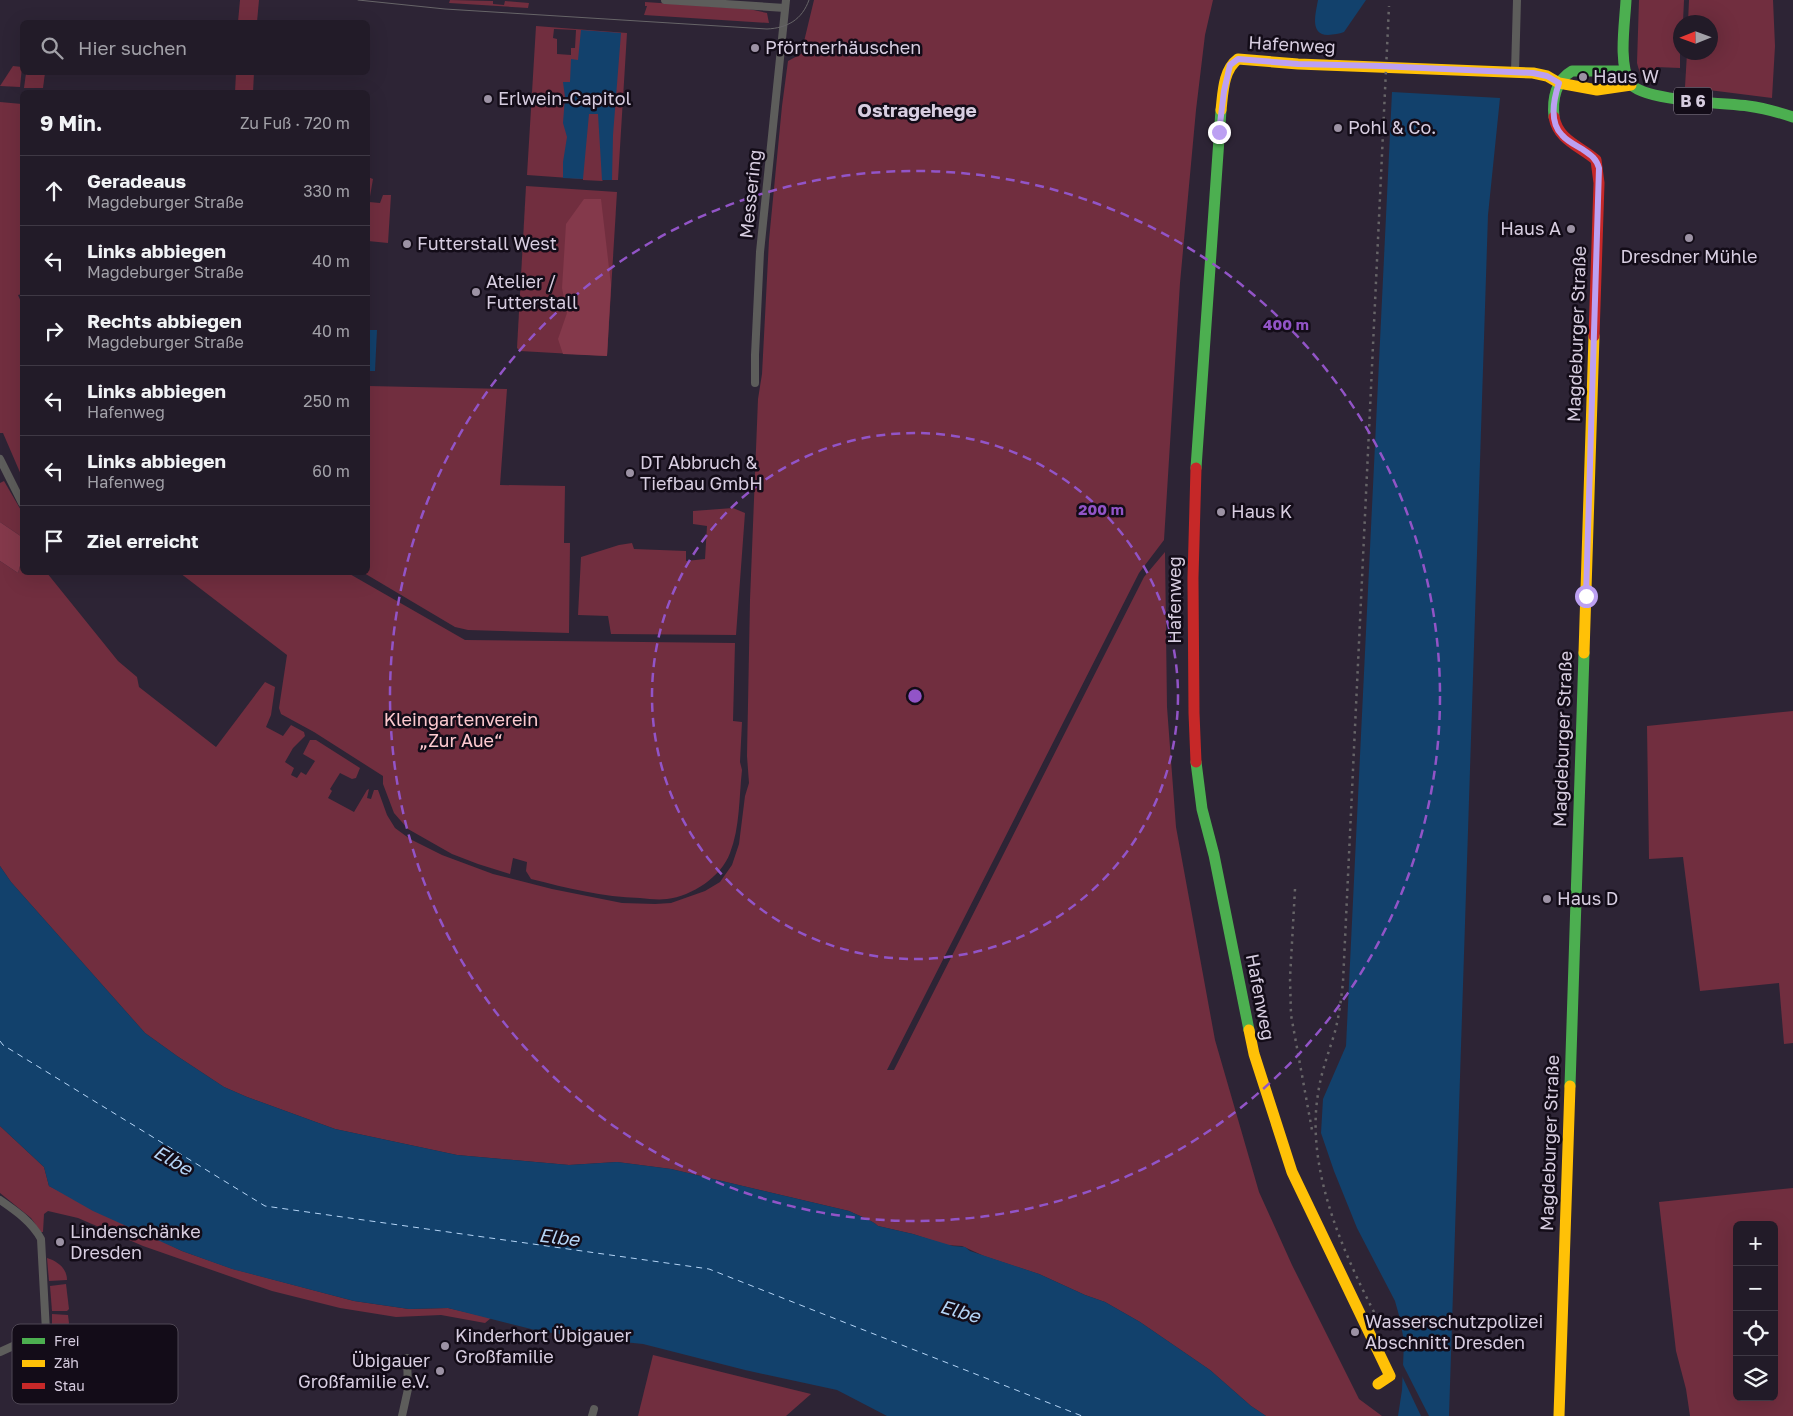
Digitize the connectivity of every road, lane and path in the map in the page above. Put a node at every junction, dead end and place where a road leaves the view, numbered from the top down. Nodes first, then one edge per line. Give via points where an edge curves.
1 (665, 0) edge
2 (1517, 0) edge
3 (1626, 0) edge
4 (786, 4) edge
5 (1625, 71) junction
6 (1514, 72) junction
7 (1559, 83) junction
8 (1631, 85) junction
9 (1793, 117) edge
10 (755, 383) dead end
11 (0, 458) edge
12 (20, 499) edge
13 (0, 1200) edge
14 (46, 1324) edge
15 (12, 1347) edge
16 (0, 1352) edge
17 (407, 1358) dead end
18 (1378, 1384) dead end
19 (402, 1416) edge
20 (1559, 1416) edge

1 - 4 street
2 - 6 street
3 - 5 street
4 - 10 street, Messering via 761,242
5 - 7 street via 1572,71 1566,73
5 - 8 street
6 - 7 street, Hafenweg via 1547,76
6 - 18 street, Hafenweg via 1238,59 1230,65 1219,132 1192,540 1194,710 1199,796 1254,1054 1292,1172 1390,1376
7 - 8 street via 1597,90
7 - 20 street, Magdeburger Straße via 1554,106 1559,131 1596,160 1600,183
8 - 9 street, B 6 via 1654,95 1755,108
11 - 12 street
13 - 14 street via 36,1230 41,1239
15 - 16 street
17 - 19 street via 408,1389

